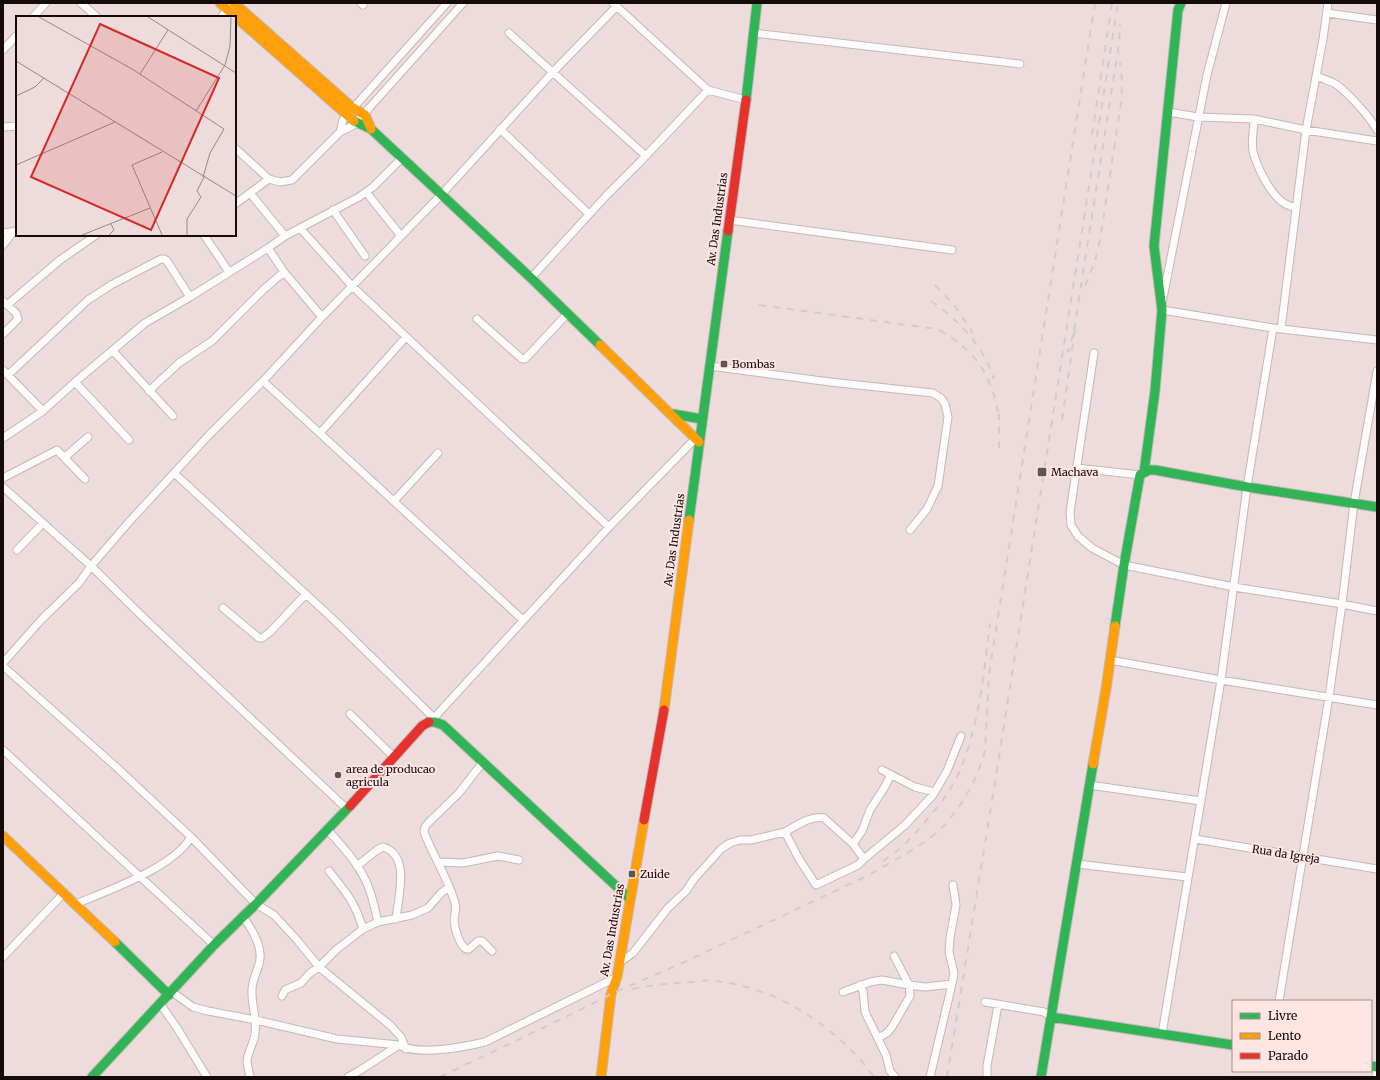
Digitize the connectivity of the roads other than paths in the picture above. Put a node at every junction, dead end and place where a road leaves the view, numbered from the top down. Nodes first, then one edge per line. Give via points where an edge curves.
1 (46, 3) edge
2 (82, 3) edge
3 (220, 3) edge
4 (447, 3) edge
5 (463, 3) edge
6 (758, 3) edge
7 (1181, 3) edge
8 (1226, 3) edge
9 (1328, 3) edge
10 (232, 5) edge
11 (615, 5) edge
12 (1327, 13) junction
13 (34, 16) edge
14 (96, 16) edge
15 (222, 16) edge
16 (1377, 20) edge
17 (422, 31) junction
18 (509, 33) dead end
19 (754, 33) junction
20 (16, 36) edge
21 (431, 39) junction
22 (4, 48) edge
23 (1020, 64) dead end
24 (553, 72) junction
25 (1316, 76) junction
26 (371, 88) junction
27 (708, 90) junction
28 (381, 96) junction
29 (746, 100) junction
30 (350, 112) junction
31 (1168, 112) junction
32 (365, 114) junction
33 (1198, 117) junction
34 (1254, 119) junction
35 (356, 123) junction
36 (16, 126) edge
37 (3, 128) edge
38 (371, 129) junction
39 (500, 129) junction
40 (1306, 130) junction
41 (1377, 130) edge
42 (340, 132) junction
43 (1377, 141) edge
44 (236, 149) edge
45 (646, 156) junction
46 (402, 158) junction
47 (269, 179) junction
48 (366, 192) junction
49 (250, 193) junction
50 (442, 194) junction
51 (236, 203) edge
52 (1296, 208) junction
53 (333, 210) junction
54 (589, 214) junction
55 (729, 220) junction
56 (300, 228) junction
57 (15, 231) edge
58 (3, 232) edge
59 (95, 236) edge
60 (205, 236) edge
61 (285, 236) junction
62 (401, 236) junction
63 (3, 245) edge
64 (268, 248) junction
65 (952, 250) dead end
66 (364, 256) dead end
67 (229, 272) junction
68 (284, 272) junction
69 (531, 278) junction
70 (352, 286) junction
71 (190, 297) junction
72 (5, 303) edge
73 (1162, 306) junction
74 (568, 313) junction
75 (322, 316) junction
76 (477, 319) dead end
77 (1273, 328) junction
78 (1281, 329) junction
79 (3, 334) edge
80 (406, 337) junction
81 (1377, 340) edge
82 (113, 350) junction
83 (1094, 353) dead end
84 (710, 366) junction
85 (1377, 371) edge
86 (6, 372) edge
87 (263, 381) junction
88 (75, 382) junction
89 (150, 391) junction
90 (43, 411) junction
91 (673, 414) junction
92 (173, 416) dead end
93 (702, 419) junction
94 (4, 434) edge
95 (320, 434) junction
96 (88, 437) dead end
97 (129, 440) dead end
98 (698, 440) junction
99 (438, 453) dead end
100 (65, 457) junction
101 (1077, 468) junction
102 (174, 473) junction
103 (1142, 473) junction
104 (3, 478) edge
105 (85, 479) dead end
106 (3, 487) edge
107 (1247, 487) junction
108 (394, 501) junction
109 (1354, 503) junction
110 (1377, 507) edge
111 (43, 523) junction
112 (609, 527) junction
113 (910, 530) dead end
114 (17, 550) dead end
115 (1124, 565) junction
116 (91, 566) junction
117 (1234, 587) junction
118 (306, 594) junction
119 (1342, 604) junction
120 (223, 608) dead end
121 (1377, 610) edge
122 (523, 620) junction
123 (1110, 660) junction
124 (3, 663) edge
125 (3, 666) edge
126 (1221, 680) junction
127 (1329, 697) junction
128 (1377, 705) edge
129 (350, 714) dead end
130 (433, 719) junction
131 (961, 736) dead end
132 (3, 750) edge
133 (394, 757) junction
134 (483, 762) junction
135 (882, 770) dead end
136 (890, 774) junction
137 (1089, 786) junction
138 (934, 792) junction
139 (1201, 801) junction
140 (347, 809) junction
141 (328, 829) junction
142 (785, 832) junction
143 (3, 836) edge
144 (191, 837) junction
145 (1195, 839) junction
146 (853, 844) junction
147 (1303, 857) junction
148 (519, 860) dead end
149 (864, 860) junction
150 (439, 862) junction
151 (1077, 864) junction
152 (357, 866) junction
153 (1377, 869) edge
154 (329, 871) dead end
155 (141, 876) junction
156 (1187, 877) junction
157 (952, 885) dead end
158 (449, 887) junction
159 (63, 894) junction
160 (630, 898) junction
161 (76, 904) junction
162 (256, 904) junction
163 (243, 917) junction
164 (396, 919) junction
165 (378, 922) junction
166 (363, 929) junction
167 (214, 945) junction
168 (492, 951) dead end
169 (894, 956) dead end
170 (3, 957) edge
171 (619, 963) junction
172 (319, 967) junction
173 (618, 977) junction
174 (952, 984) junction
175 (860, 985) junction
176 (909, 985) junction
177 (843, 992) dead end
178 (171, 994) junction
179 (282, 996) dead end
180 (1279, 1000) edge
181 (985, 1002) dead end
182 (161, 1005) junction
183 (998, 1005) junction
184 (1051, 1017) junction
185 (256, 1020) junction
186 (1162, 1034) junction
187 (878, 1038) junction
188 (1232, 1045) edge
189 (402, 1047) junction
190 (1377, 1068) edge
191 (92, 1077) edge
192 (207, 1077) edge
193 (250, 1077) edge
194 (348, 1077) edge
195 (601, 1077) edge
196 (895, 1077) edge
197 (930, 1077) edge
198 (987, 1077) edge
199 (1041, 1077) edge
200 (1376, 1077) edge

1 - 13 street
2 - 14 street
3 - 10 street
4 - 17 street
5 - 21 street
6 - 19 street, Av. Das Industrias
7 - 31 street via 1178,10
8 - 33 street
9 - 12 street
10 - 15 street
10 - 30 street
11 - 24 street
11 - 27 street
12 - 16 street
12 - 25 street
17 - 21 street
17 - 26 street
18 - 24 street
19 - 23 street
19 - 29 street, Av. Das Industrias
20 - 22 street
21 - 28 street
24 - 39 street
24 - 45 street
25 - 40 street
25 - 41 street via 1336,84
26 - 28 street
26 - 30 street
27 - 29 street
27 - 45 street
28 - 32 street
29 - 55 street, Av. Das Industrias
30 - 32 street
30 - 35 street
30 - 42 street via 343,120
31 - 33 street
31 - 73 street via 1154,246
32 - 35 street
32 - 38 street
33 - 34 street
33 - 73 street
34 - 40 street
34 - 52 street via 1253,150 1259,166 1278,199
35 - 38 street
35 - 42 street
36 - 37 street
38 - 46 street
39 - 50 street
39 - 54 street
40 - 43 street
40 - 52 street
42 - 47 street via 292,180 280,182
44 - 47 street
45 - 54 street
46 - 48 street
46 - 50 street
47 - 49 street
48 - 53 street
48 - 62 street
49 - 51 street
49 - 61 street
50 - 62 street
50 - 69 street
52 - 78 street
53 - 56 street
53 - 66 street
54 - 69 street
55 - 65 street
55 - 84 street, Av. Das Industrias
56 - 61 street
56 - 70 street
57 - 58 street
57 - 63 street
59 - 72 street
60 - 67 street
61 - 64 street
62 - 70 street
64 - 67 street
64 - 68 street
67 - 71 street
68 - 75 street
68 - 89 street via 212,341 179,364
69 - 74 street
70 - 75 street
70 - 80 street
71 - 82 street via 145,323
71 - 86 street via 167,261 161,259 88,300
72 - 79 street via 16,313 18,319
73 - 77 street
73 - 103 street via 1155,391
74 - 76 street via 525,359
74 - 91 street
75 - 87 street
77 - 78 street
77 - 107 street
78 - 81 street
80 - 95 street
80 - 112 street
82 - 88 street
82 - 89 street
83 - 101 street
84 - 93 street, Av. Das Industrias
84 - 113 street via 933,393 941,398 948,417 938,486 928,509
85 - 109 street
86 - 90 street
87 - 95 street
87 - 102 street
88 - 90 street
88 - 97 street
89 - 92 street
90 - 94 street
91 - 93 street
91 - 98 street
93 - 98 street, Av. Das Industrias
95 - 108 street
96 - 100 street
98 - 112 street
98 - 160 street, Av. Das Industrias via 664,708
99 - 108 street
100 - 104 street via 56,450
100 - 105 street
101 - 103 street
101 - 115 street via 1070,512 1071,525 1078,536 1092,548
102 - 116 street
102 - 118 street
103 - 107 street via 1155,470
103 - 115 street
106 - 111 street
107 - 109 street
107 - 117 street
108 - 122 street
109 - 110 street
109 - 119 street
111 - 114 street
111 - 116 street
112 - 122 street
115 - 117 street
115 - 123 street
116 - 124 street via 79,583 41,620
116 - 140 street
117 - 119 street
117 - 126 street
118 - 120 street via 262,638
118 - 130 street
119 - 121 street
119 - 127 street
122 - 130 street
123 - 126 street
123 - 137 street
125 - 144 street
126 - 127 street
126 - 139 street
127 - 128 street
127 - 147 street
129 - 133 street
130 - 133 street via 422,726
130 - 134 street
131 - 138 street
132 - 155 street
133 - 140 street
134 - 150 street via 459,793 425,827 426,836
134 - 160 street
135 - 136 street
136 - 138 street via 915,787
136 - 146 street
137 - 139 street
137 - 151 street
138 - 149 street via 905,825
139 - 145 street
140 - 141 street
141 - 152 street
141 - 162 street
142 - 146 street via 819,817 824,818
142 - 149 street via 798,859 816,885
142 - 171 street via 740,840 721,849 694,879 686,892 661,916 633,953
143 - 159 street
144 - 155 street via 176,854
144 - 162 street
145 - 147 street, Rua da Igreja
145 - 156 street
146 - 149 street
147 - 153 street, Rua da Igreja
147 - 180 street
148 - 150 street via 498,856 463,863
150 - 158 street
151 - 156 street
151 - 184 street
152 - 164 street via 383,847 388,848 397,858 401,873
152 - 165 street via 368,886
154 - 166 street via 349,896
155 - 161 street
155 - 167 street
156 - 186 street
157 - 174 street via 956,905 949,952 954,973
158 - 164 street via 428,908
158 - 168 street via 456,905 456,930 464,949 469,950 478,941 482,941
159 - 161 street
159 - 170 street
160 - 171 street, Av. Das Industrias
161 - 178 street
162 - 163 street
162 - 172 street via 274,915
163 - 167 street
163 - 185 street via 254,934 260,954 259,965 252,982
164 - 165 street
165 - 166 street
166 - 172 street
167 - 178 street
169 - 176 street
171 - 173 street, Av. Das Industrias
172 - 179 street via 306,975 301,983 288,988
172 - 189 street via 391,1026 401,1037
173 - 189 street via 484,1042 420,1051
173 - 195 street, Av. Das Industrias via 611,994
174 - 176 street via 925,987
174 - 197 street
175 - 176 street via 882,980
175 - 177 street
175 - 187 street via 865,1012
176 - 187 street via 910,996 892,1027
178 - 182 street
178 - 185 street via 208,1011
181 - 183 street
182 - 191 street
182 - 192 street
183 - 184 street via 1044,1012
183 - 198 street
184 - 186 street
184 - 199 street
185 - 189 street via 337,1039
185 - 193 street via 255,1035 247,1062
186 - 188 street
187 - 196 street via 886,1054 890,1071
189 - 194 street
190 - 200 street

